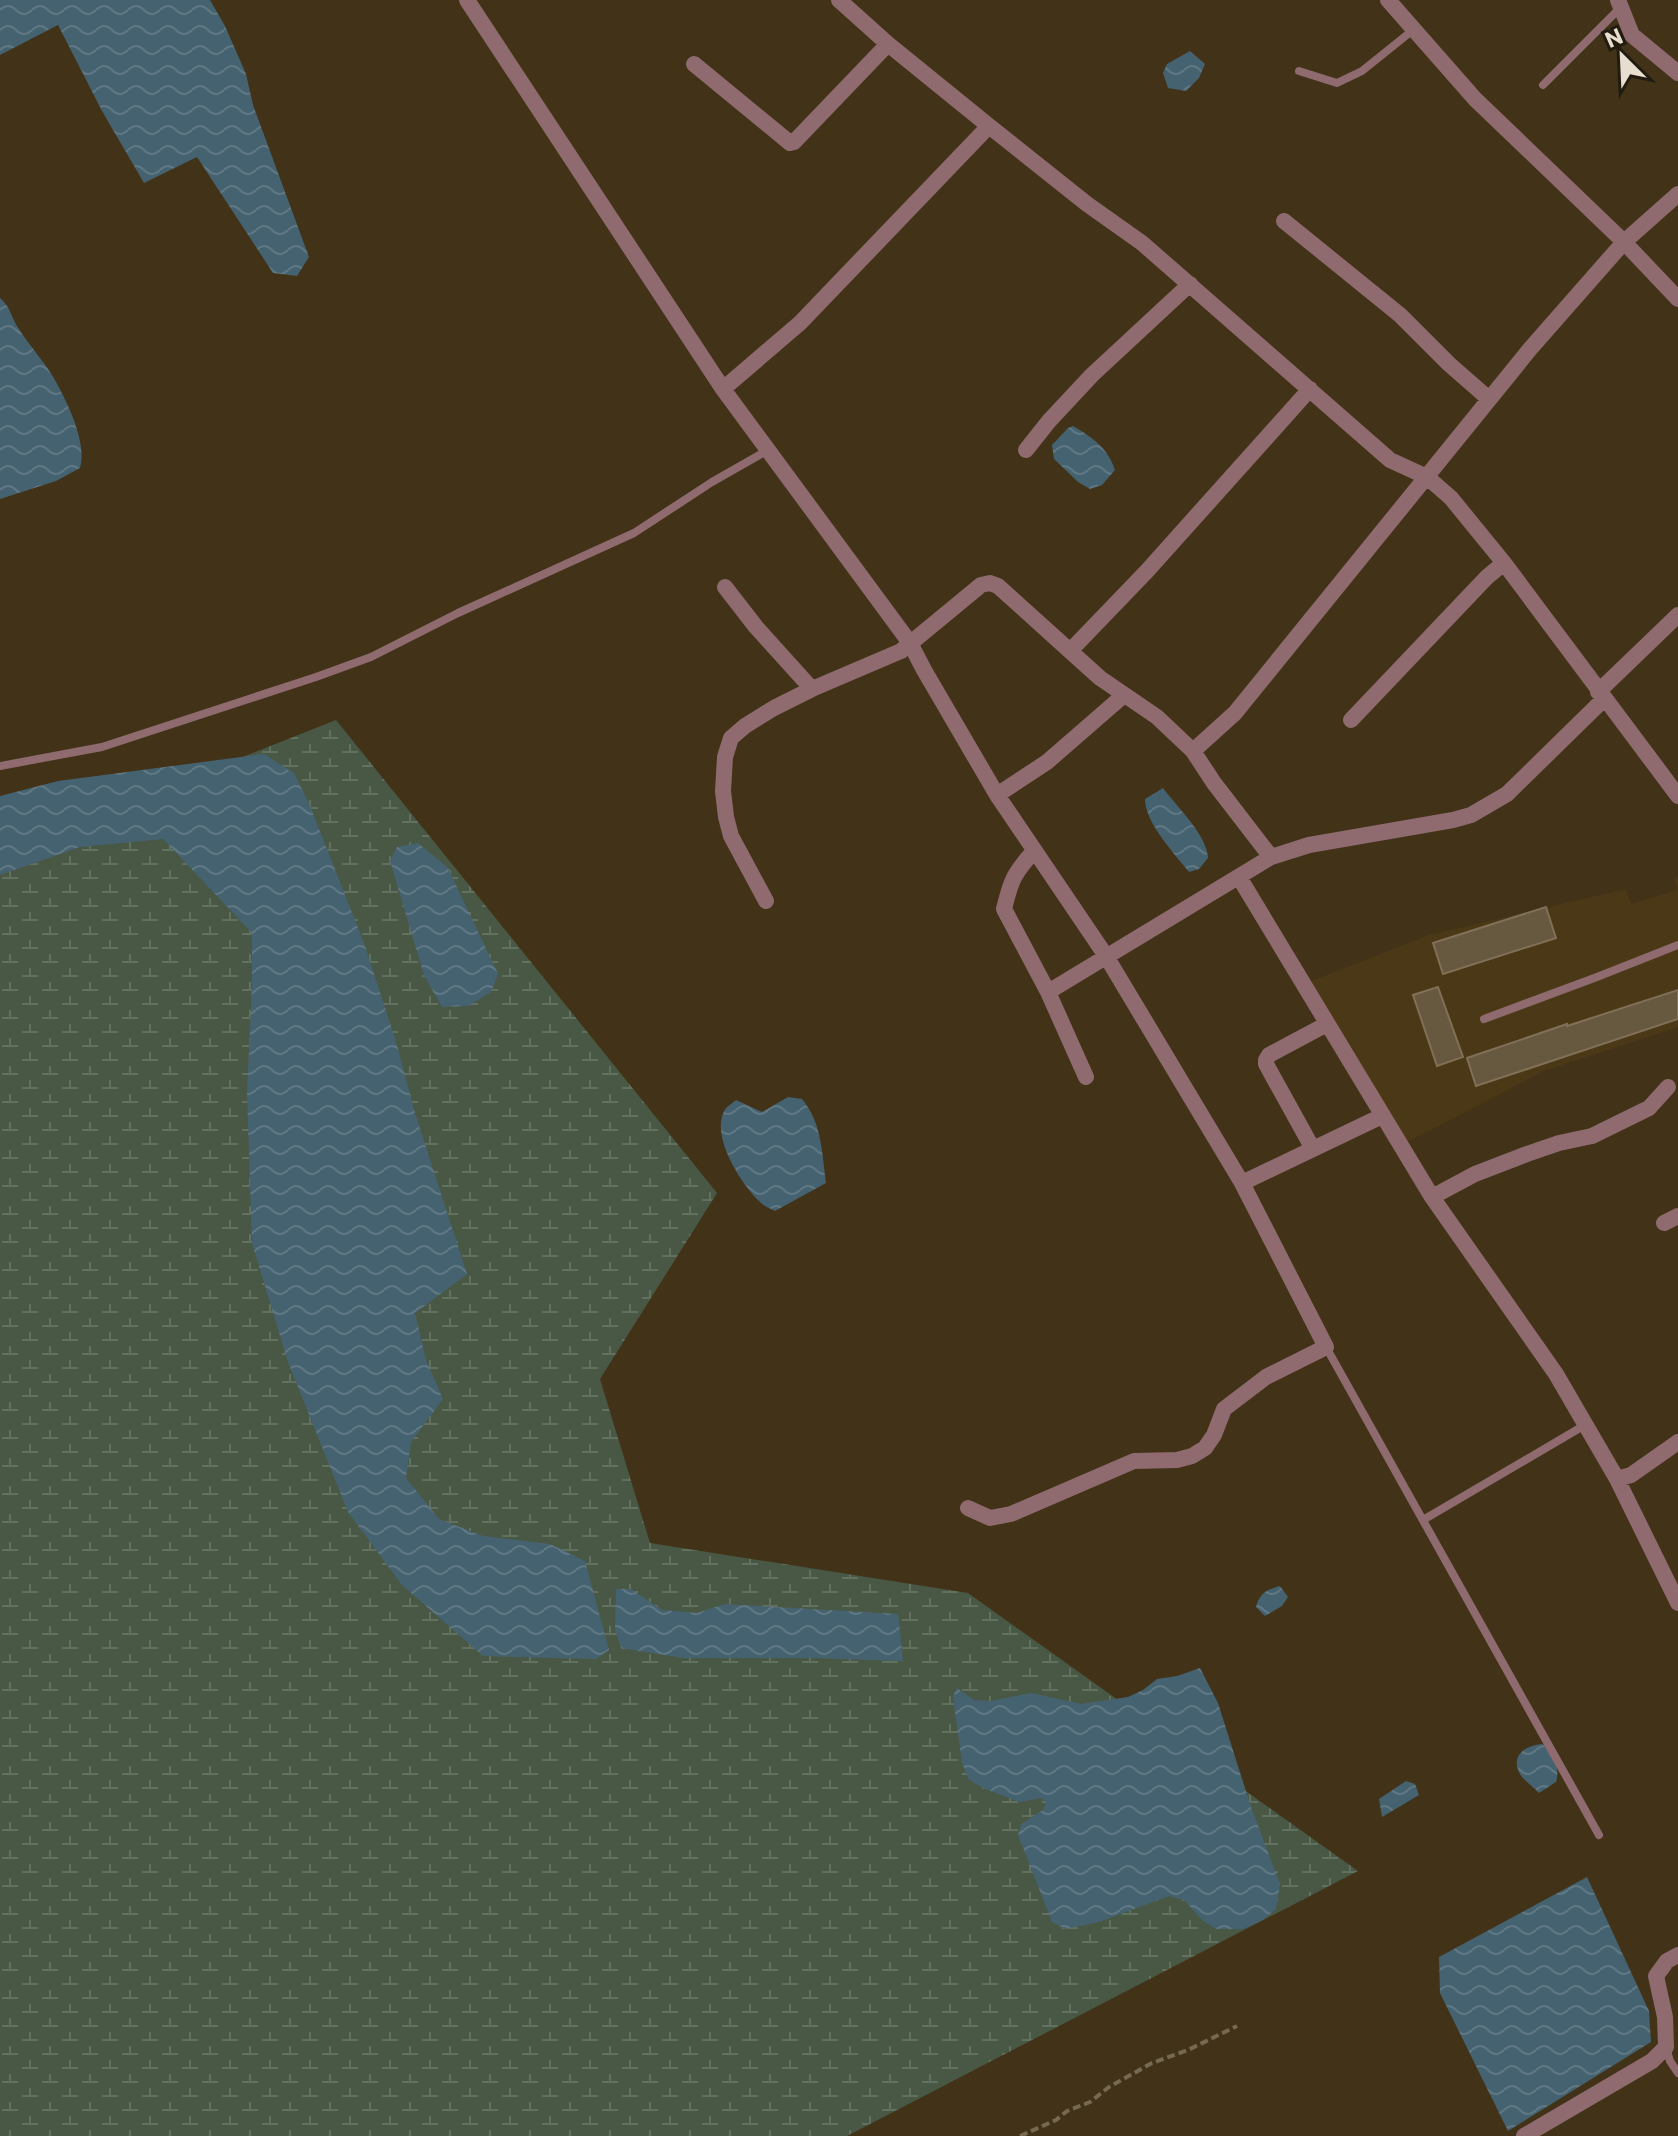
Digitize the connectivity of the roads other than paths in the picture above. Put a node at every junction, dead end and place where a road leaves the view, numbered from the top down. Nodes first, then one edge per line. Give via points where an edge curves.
1 (467, 0) edge
2 (839, 0) edge
3 (1388, 0) edge
4 (1619, 4) edge
5 (1413, 30) junction
6 (888, 44) junction
7 (694, 64) dead end
8 (1299, 71) dead end
9 (1678, 73) edge
10 (1543, 85) dead end
11 (989, 126) junction
12 (1678, 194) edge
13 (1284, 221) dead end
14 (1624, 242) junction
15 (1190, 284) junction
16 (1678, 299) edge
17 (723, 389) junction
18 (1310, 389) junction
19 (1489, 399) junction
20 (768, 450) junction
21 (1026, 450) dead end
22 (1427, 477) junction
23 (1504, 563) junction
24 (725, 587) dead end
25 (1678, 615) edge
26 (910, 643) junction
27 (1070, 651) junction
28 (812, 689) junction
29 (1124, 695) junction
30 (1601, 696) junction
31 (1351, 720) dead end
32 (1193, 751) junction
33 (0, 766) edge
34 (997, 795) junction
35 (1678, 796) edge
36 (1034, 851) junction
37 (1271, 857) junction
38 (1239, 877) junction
39 (766, 901) dead end
40 (1678, 945) edge
41 (1106, 956) junction
42 (1048, 992) junction
43 (1484, 1019) dead end
44 (1327, 1024) junction
45 (1086, 1077) dead end
46 (1668, 1087) dead end
47 (1382, 1116) junction
48 (1313, 1149) junction
49 (1242, 1183) junction
50 (1432, 1197) junction
51 (1326, 1347) junction
52 (1585, 1425) junction
53 (1678, 1442) edge
54 (1617, 1479) junction
55 (968, 1508) dead end
56 (1423, 1520) junction
57 (1678, 1603) edge
58 (1599, 1835) dead end
59 (1678, 1955) edge
60 (1666, 2047) junction
61 (1678, 2073) edge
62 (1524, 2136) edge

1 - 17 street
2 - 6 street
3 - 5 street
4 - 9 street via 1632,35
4 - 10 lane
5 - 8 lane via 1362,71 1337,83
5 - 14 street via 1475,99
6 - 7 street via 790,143
6 - 11 street
11 - 15 street
11 - 17 street via 800,323
12 - 14 street
13 - 19 street via 1400,315
14 - 16 street
14 - 19 street
15 - 18 street
15 - 21 street via 1092,375
17 - 20 street
18 - 22 street via 1390,460
18 - 27 street
19 - 22 street
20 - 26 street
20 - 33 lane via 634,533 371,657 102,747
22 - 23 street
22 - 32 street via 1235,713
23 - 30 street
23 - 31 street
24 - 28 street
25 - 30 street
26 - 27 street via 990,583
26 - 28 street
26 - 34 street
27 - 29 street
28 - 39 street via 745,726 731,738 725,757 723,791 731,836
29 - 32 street
29 - 34 street via 1047,762
30 - 35 street
30 - 37 street via 1507,794 1471,815
32 - 37 street
34 - 36 street
36 - 41 street
36 - 42 street via 1016,870 1004,909
37 - 38 street
38 - 41 street
38 - 44 street
40 - 43 lane
41 - 42 street
41 - 49 street
42 - 45 street
44 - 47 street
44 - 48 street via 1266,1060
46 - 50 street via 1649,1108 1603,1131 1488,1169
47 - 48 street
47 - 50 street
48 - 49 street
49 - 51 street
50 - 52 street via 1556,1374
51 - 55 street via 1266,1377 1224,1409 1214,1435 1192,1456 1134,1461 1011,1514 990,1518
51 - 56 lane
52 - 54 street
52 - 56 lane
53 - 54 street
54 - 57 street
56 - 58 lane
59 - 60 street via 1656,1976
60 - 61 lane
60 - 62 street via 1652,2061

